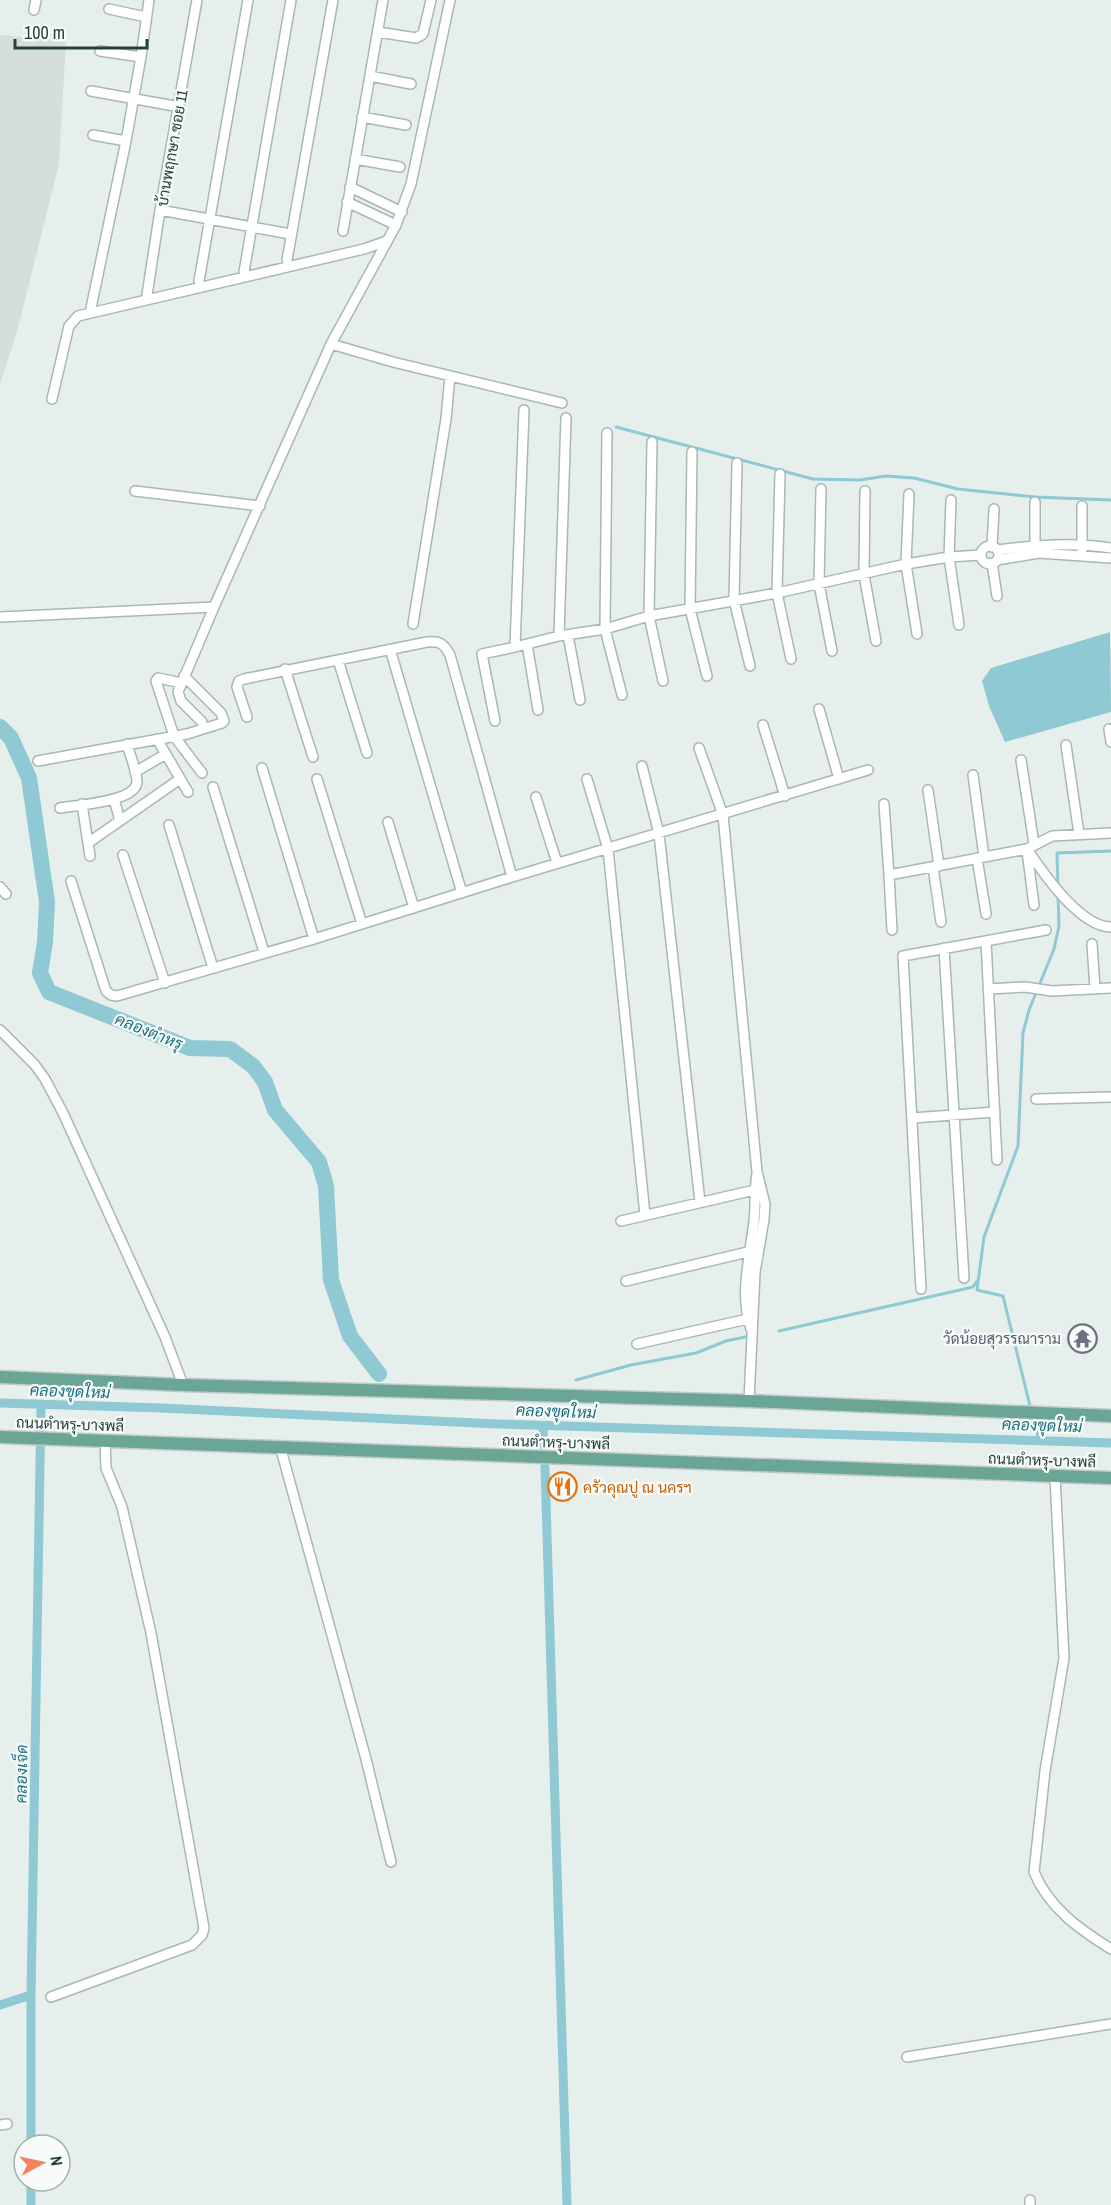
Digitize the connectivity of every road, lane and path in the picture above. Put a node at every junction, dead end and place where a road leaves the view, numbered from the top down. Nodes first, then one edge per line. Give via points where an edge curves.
1 (148, 0) edge
2 (197, 0) edge
3 (248, 0) edge
4 (291, 0) edge
5 (333, 0) edge
6 (383, 0) edge
7 (431, 0) edge
8 (450, 0) edge
9 (110, 9) dead end
10 (146, 17) junction
11 (378, 32) junction
12 (100, 51) dead end
13 (141, 57) junction
14 (370, 76) junction
15 (411, 84) dead end
16 (91, 91) dead end
17 (133, 98) junction
18 (180, 107) junction
19 (362, 117) junction
20 (406, 126) dead end
21 (93, 135) dead end
22 (126, 141) junction
23 (355, 159) junction
24 (400, 167) dead end
25 (350, 187) junction
26 (347, 202) junction
27 (160, 210) junction
28 (402, 212) junction
29 (209, 219) junction
30 (396, 225) junction
31 (251, 227) junction
32 (342, 231) dead end
33 (290, 234) junction
34 (387, 241) junction
35 (287, 260) dead end
36 (244, 272) dead end
37 (199, 281) dead end
38 (147, 296) dead end
39 (91, 308) dead end
40 (331, 344) junction
41 (450, 376) junction
42 (52, 399) dead end
43 (562, 404) dead end
44 (524, 410) dead end
45 (566, 418) dead end
46 (607, 433) dead end
47 (652, 442) dead end
48 (692, 452) dead end
49 (737, 464) dead end
50 (780, 474) dead end
51 (821, 489) dead end
52 (135, 491) dead end
53 (865, 491) dead end
54 (909, 494) dead end
55 (951, 500) dead end
56 (1035, 502) dead end
57 (260, 506) junction
58 (1083, 506) dead end
59 (994, 509) dead end
60 (1082, 544) junction
61 (1035, 545) junction
62 (994, 548) junction
63 (1111, 548) edge
64 (981, 555) junction
65 (1082, 555) junction
66 (949, 557) junction
67 (1111, 558) edge
68 (994, 562) junction
69 (906, 564) junction
70 (864, 575) junction
71 (819, 584) junction
72 (777, 593) junction
73 (997, 596) dead end
74 (734, 600) junction
75 (214, 607) junction
76 (690, 609) junction
77 (0, 616) edge
78 (649, 616) junction
79 (413, 624) dead end
80 (959, 625) dead end
81 (605, 629) junction
82 (917, 634) dead end
83 (563, 635) junction
84 (876, 641) dead end
85 (527, 644) junction
86 (515, 646) junction
87 (390, 649) junction
88 (832, 651) dead end
89 (791, 659) dead end
90 (338, 660) junction
91 (750, 666) dead end
92 (285, 669) junction
93 (707, 676) dead end
94 (183, 680) junction
95 (663, 681) dead end
96 (622, 695) dead end
97 (580, 700) dead end
98 (819, 709) dead end
99 (538, 710) dead end
100 (247, 717) dead end
101 (495, 721) dead end
102 (202, 722) dead end
103 (763, 725) dead end
104 (1109, 729) dead end
105 (174, 736) junction
106 (157, 739) junction
107 (1111, 742) edge
108 (127, 744) junction
109 (1066, 745) dead end
110 (699, 748) dead end
111 (367, 753) dead end
112 (166, 754) junction
113 (313, 757) dead end
114 (1021, 760) dead end
115 (38, 761) dead end
116 (642, 766) dead end
117 (262, 768) dead end
118 (868, 770) dead end
119 (135, 772) junction
120 (202, 773) dead end
121 (972, 775) dead end
122 (180, 779) junction
123 (317, 779) dead end
124 (587, 779) dead end
125 (839, 779) junction
126 (213, 788) dead end
127 (927, 790) dead end
128 (188, 792) dead end
129 (536, 796) dead end
130 (785, 796) junction
131 (114, 799) junction
132 (82, 804) junction
133 (884, 804) dead end
134 (60, 808) dead end
135 (723, 815) junction
136 (120, 821) junction
137 (388, 822) dead end
138 (170, 825) dead end
139 (1111, 833) edge
140 (659, 834) junction
141 (1079, 834) junction
142 (88, 843) junction
143 (1030, 847) junction
144 (608, 849) junction
145 (123, 855) dead end
146 (90, 856) dead end
147 (980, 858) junction
148 (557, 863) junction
149 (936, 866) junction
150 (889, 875) junction
151 (512, 876) junction
152 (72, 881) dead end
153 (462, 893) junction
154 (1034, 905) dead end
155 (414, 908) junction
156 (986, 914) dead end
157 (941, 922) dead end
158 (362, 924) junction
159 (1111, 927) edge
160 (892, 930) dead end
161 (1046, 930) dead end
162 (314, 939) junction
163 (986, 941) junction
164 (1092, 944) dead end
165 (944, 948) junction
166 (264, 952) junction
167 (213, 968) junction
168 (165, 983) junction
169 (988, 988) junction
170 (1111, 988) edge
171 (1095, 989) junction
172 (0, 1030) edge
173 (1111, 1097) edge
174 (1036, 1099) dead end
175 (995, 1112) junction
176 (954, 1115) junction
177 (912, 1119) junction
178 (997, 1160) dead end
179 (758, 1189) junction
180 (700, 1202) junction
181 (645, 1215) junction
182 (621, 1221) dead end
183 (759, 1250) junction
184 (748, 1252) junction
185 (964, 1278) dead end
186 (626, 1281) dead end
187 (921, 1289) dead end
188 (751, 1318) junction
189 (637, 1344) dead end
190 (0, 1377) edge
191 (183, 1385) junction
192 (749, 1401) junction
193 (1111, 1416) edge
194 (0, 1437) edge
195 (105, 1440) junction
196 (280, 1446) junction
197 (1055, 1476) junction
198 (1111, 1478) edge
199 (391, 1862) dead end
200 (1111, 1949) edge
201 (51, 1997) dead end
202 (1111, 2024) edge
203 (907, 2057) dead end

1 - 10 street
2 - 18 street, บ้านพฤกษา ซอย 11
3 - 29 street
4 - 31 street
5 - 33 street
6 - 11 street
7 - 11 street via 423,34 416,38
8 - 28 street
9 - 10 street
10 - 13 street
11 - 14 street
12 - 13 street
13 - 17 street
14 - 15 street
14 - 19 street
16 - 17 street
17 - 18 street
17 - 22 street
18 - 27 street, บ้านพฤกษา ซอย 11
19 - 20 street
19 - 23 street
21 - 22 street
22 - 39 street
23 - 24 street
23 - 25 street
25 - 26 street
25 - 28 street
26 - 30 street
26 - 32 street
27 - 29 street
27 - 38 street, บ้านพฤกษา ซอย 11
28 - 30 street
29 - 31 street
29 - 37 street
30 - 34 street
31 - 33 street
31 - 36 street
33 - 35 street
34 - 40 street
34 - 42 street via 78,316 69,326
40 - 41 street
40 - 57 street
41 - 43 street
41 - 79 street
44 - 86 street
45 - 83 street
46 - 81 street
47 - 78 street
48 - 76 street
49 - 74 street
50 - 72 street
51 - 71 street
52 - 57 street
53 - 70 street
54 - 69 street
55 - 66 street
56 - 61 street
57 - 75 street
58 - 60 street
59 - 62 street
60 - 61 street
60 - 63 street
60 - 65 street
61 - 62 street
62 - 64 street via 984,548
62 - 68 street via 998,555
64 - 66 street
64 - 68 street via 984,562
65 - 67 street
65 - 68 street via 1039,553
66 - 69 street
66 - 80 street
68 - 73 street
69 - 70 street
69 - 82 street
70 - 71 street
70 - 84 street
71 - 72 street
71 - 88 street
72 - 74 street
72 - 89 street
74 - 76 street
74 - 91 street
75 - 77 street
75 - 94 street
76 - 78 street
76 - 93 street
78 - 81 street
78 - 95 street
81 - 83 street
81 - 96 street
83 - 85 street
83 - 97 street
85 - 86 street
85 - 99 street
86 - 101 street via 482,654
87 - 90 street
87 - 151 street via 438,641 447,649
87 - 153 street
90 - 92 street
90 - 111 street
92 - 100 street via 239,681 237,687
92 - 113 street
94 - 102 street via 178,697
94 - 105 street via 156,681
94 - 105 street via 221,713 224,721
98 - 125 street
103 - 130 street
104 - 107 street
105 - 106 street
105 - 120 street
106 - 108 street
106 - 112 street
108 - 115 street
108 - 119 street
109 - 141 street
110 - 135 street
112 - 119 street
112 - 122 street
114 - 143 street
116 - 140 street
117 - 162 street
118 - 125 street
119 - 131 street via 135,789
121 - 147 street
122 - 128 street
122 - 136 street
123 - 158 street
124 - 144 street
125 - 130 street
126 - 166 street
127 - 149 street
129 - 148 street
130 - 135 street
131 - 132 street
131 - 136 street
132 - 134 street
132 - 142 street
133 - 150 street
135 - 140 street
135 - 179 street
136 - 142 street
137 - 155 street
138 - 167 street
139 - 141 street
140 - 144 street
140 - 180 street
141 - 143 street via 1052,836
142 - 146 street
143 - 147 street
143 - 154 street
143 - 159 street via 1063,897 1101,927
144 - 148 street
144 - 181 street
145 - 168 street
147 - 149 street
147 - 156 street
148 - 151 street
149 - 150 street
149 - 157 street
150 - 160 street
151 - 153 street
152 - 168 street via 106,991 117,996
153 - 155 street
155 - 158 street
158 - 162 street
161 - 163 street
162 - 166 street
163 - 165 street
163 - 169 street
164 - 171 street
165 - 176 street
165 - 177 street via 903,956
166 - 167 street
167 - 168 street
169 - 171 street
169 - 175 street
170 - 171 street
172 - 191 street via 35,1065 63,1113
173 - 174 street
175 - 176 street
175 - 178 street
176 - 177 street
176 - 185 street
177 - 187 street
179 - 180 street
179 - 183 street via 764,1219
179 - 184 street
180 - 181 street
181 - 182 street
183 - 184 street
183 - 188 street
184 - 186 street
184 - 188 street via 746,1278
188 - 189 street
188 - 192 street
190 - 191 main road
191 - 192 main road
192 - 193 main road
194 - 195 main road, ถนนตำหรุ-บางพลี
195 - 196 main road, ถนนตำหรุ-บางพลี
195 - 201 street via 106,1468 122,1507 151,1633 204,1928 192,1945
196 - 197 main road, ถนนตำหรุ-บางพลี
196 - 199 street
197 - 198 main road, ถนนตำหรุ-บางพลี
197 - 200 street via 1064,1658 1045,1771 1034,1872 1063,1915
202 - 203 street

